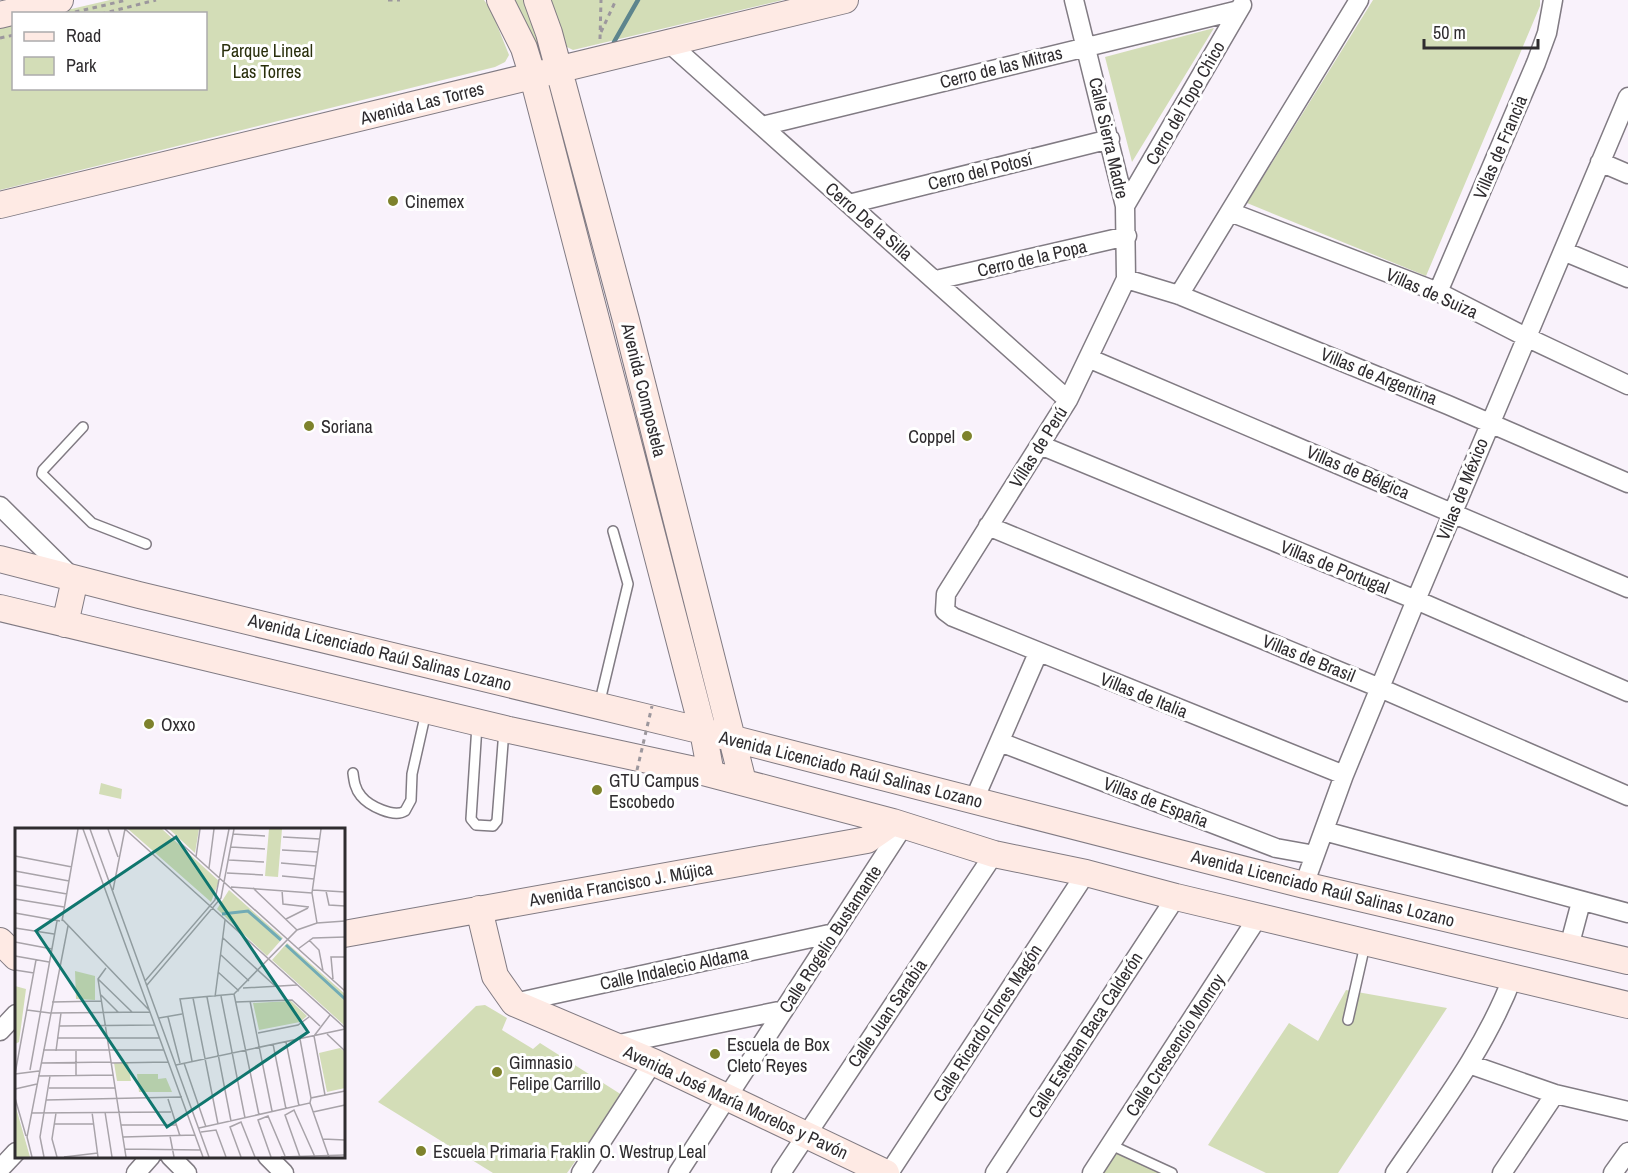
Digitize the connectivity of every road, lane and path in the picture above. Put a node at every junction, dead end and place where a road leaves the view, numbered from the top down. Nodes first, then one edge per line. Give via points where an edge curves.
1 (60, 0) edge
2 (125, 0) edge
3 (156, 0) edge
4 (388, 0) edge
5 (400, 0) edge
6 (500, 0) edge
7 (537, 0) edge
8 (601, 0) edge
9 (616, 0) edge
10 (844, 0) edge
11 (1074, 0) edge
12 (1359, 0) edge
13 (1553, 0) edge
14 (1242, 5) edge
15 (78, 12) edge
16 (109, 12) edge
17 (0, 15) edge
18 (600, 34) junction
19 (669, 44) junction
20 (1086, 46) junction
21 (600, 47) dead end
22 (558, 70) junction
23 (533, 76) junction
24 (1628, 97) edge
25 (762, 126) junction
26 (1110, 139) junction
27 (1600, 162) junction
28 (1628, 174) edge
29 (849, 204) junction
30 (0, 205) edge
31 (1125, 206) junction
32 (1230, 212) junction
33 (1127, 236) junction
34 (1563, 251) junction
35 (1628, 278) edge
36 (1126, 279) junction
37 (936, 280) junction
38 (1438, 292) junction
39 (1179, 295) junction
40 (626, 320) junction
41 (600, 327) junction
42 (1526, 337) junction
43 (1088, 358) junction
44 (1628, 385) edge
45 (1068, 400) junction
46 (1489, 424) junction
47 (83, 427) dead end
48 (1040, 445) junction
49 (667, 482) junction
50 (1628, 483) edge
51 (641, 490) junction
52 (0, 506) edge
53 (1453, 513) junction
54 (988, 526) junction
55 (613, 531) dead end
56 (146, 544) dead end
57 (0, 559) edge
58 (75, 579) junction
59 (1628, 588) edge
60 (1416, 600) junction
61 (0, 608) edge
62 (945, 611) joint
63 (65, 624) junction
64 (690, 625) junction
65 (1038, 653) junction
66 (1380, 688) junction
67 (1628, 692) edge
68 (599, 705) junction
69 (652, 706) dead end
70 (427, 711) junction
71 (477, 722) junction
72 (504, 729) junction
73 (703, 731) junction
74 (733, 740) junction
75 (1000, 742) junction
76 (637, 770) dead end
77 (353, 773) dead end
78 (711, 774) junction
79 (1344, 775) junction
80 (743, 782) junction
81 (1628, 796) edge
82 (974, 800) junction
83 (898, 824) junction
84 (1324, 831) junction
85 (994, 854) junction
86 (1315, 855) junction
87 (1086, 873) junction
88 (1304, 885) junction
89 (1176, 897) junction
90 (1581, 902) junction
91 (479, 909) junction
92 (1628, 913) edge
93 (1258, 917) junction
94 (834, 933) junction
95 (345, 934) edge
96 (0, 941) edge
97 (1365, 942) junction
98 (1569, 947) junction
99 (15, 956) edge
100 (1628, 961) edge
101 (1514, 976) junction
102 (514, 1003) junction
103 (1628, 1005) edge
104 (783, 1010) junction
105 (15, 1015) edge
106 (1348, 1020) dead end
107 (0, 1031) edge
108 (614, 1045) junction
109 (653, 1062) junction
110 (1469, 1064) junction
111 (1556, 1094) junction
112 (727, 1098) junction
113 (1628, 1111) edge
114 (806, 1134) junction
115 (1111, 1145) junction
116 (1628, 1152) edge
117 (15, 1153) edge
118 (149, 1158) edge
119 (172, 1158) edge
120 (269, 1158) edge
121 (0, 1169) edge
122 (136, 1173) edge
123 (187, 1173) edge
124 (284, 1173) edge
125 (581, 1173) edge
126 (678, 1173) edge
127 (781, 1173) edge
128 (888, 1173) edge
129 (994, 1173) edge
130 (1092, 1173) edge
131 (1172, 1173) edge
132 (1395, 1173) edge
133 (1502, 1173) edge
134 (1613, 1173) edge

1 - 17 street
2 - 15 path
3 - 16 path
4 - 5 path
6 - 23 street, Avenida Compostela
7 - 22 street, Avenida Compostela
8 - 18 path
9 - 18 path
10 - 19 street, Avenida Las Torres
11 - 20 street, Calle Sierra Madre
12 - 32 street
13 - 38 street, Villas de Francia via 1536,63
14 - 20 street, Cerro de las Mitras
14 - 31 street, Cerro del Topo Chico
18 - 21 path
19 - 22 street, Avenida Las Torres
19 - 25 street, Cerro De la Silla
20 - 25 street, Cerro de las Mitras
20 - 26 street, Calle Sierra Madre
22 - 23 street, Avenida Las Torres
22 - 40 street, Avenida Compostela
23 - 30 street, Avenida Las Torres
23 - 41 street, Avenida Compostela
24 - 27 street, Villas de México
25 - 29 street, Cerro De la Silla
26 - 29 street, Cerro del Potosí
26 - 31 street, Calle Sierra Madre
27 - 28 street
27 - 34 street, Villas de México
29 - 37 street, Cerro De la Silla
31 - 33 street, Calle Sierra Madre
32 - 38 street, Villas de Suiza
32 - 39 street
33 - 36 street, Calle Sierra Madre
33 - 37 street, Cerro de la Popa
34 - 35 street
34 - 42 street, Villas de México
36 - 39 street, Villas de Argentina
36 - 43 street, Villas de Perú
37 - 45 street, Cerro De la Silla
38 - 42 street, Villas de Suiza
39 - 46 street, Villas de Argentina
40 - 41 street
40 - 49 street, Avenida Compostela
41 - 51 street, Avenida Compostela
42 - 44 street, Villas de Suiza
42 - 46 street, Villas de México
43 - 45 street, Villas de Perú
43 - 53 street, Villas de Bélgica
45 - 48 street, Villas de Perú
46 - 50 street, Villas de Argentina
46 - 53 street, Villas de México
47 - 56 lane via 42,474 92,523
48 - 54 street, Villas de Perú
48 - 60 street, Villas de Portugal
49 - 51 street
49 - 64 street, Avenida Compostela
51 - 64 street, Avenida Compostela
52 - 58 street
53 - 59 street, Villas de Bélgica
53 - 60 street, Villas de México
54 - 62 street, Villas de Perú via 946,594
54 - 66 street, Villas de Brasil
55 - 68 lane via 628,584
57 - 58 street, Avenida Licenciado Raúl Salinas Lozano
58 - 63 street
58 - 68 street, Avenida Licenciado Raúl Salinas Lozano
60 - 66 street, Villas de México
60 - 67 street, Villas de Portugal
61 - 63 street
62 - 65 street, Villas de Italia
63 - 70 street
64 - 73 street, Avenida Compostela
64 - 74 street, Avenida Compostela
65 - 75 street
65 - 79 street, Villas de Italia
66 - 79 street, Villas de México
66 - 81 street, Villas de Brasil
68 - 73 street, Avenida Licenciado Raúl Salinas Lozano
69 - 76 path, bridge
70 - 71 street
70 - 77 lane via 412,774 411,800 405,811 393,813 362,798
71 - 72 street
71 - 72 lane via 471,819 476,825 496,824
72 - 78 street
73 - 74 street, Avenida Licenciado Raúl Salinas Lozano
73 - 78 street, Avenida Compostela
74 - 80 street, Avenida Compostela
74 - 82 street, Avenida Licenciado Raúl Salinas Lozano
75 - 82 street
75 - 86 street, Villas de España via 1276,848
78 - 80 street
79 - 84 street, Villas de México
80 - 83 street
82 - 88 street, Avenida Licenciado Raúl Salinas Lozano
83 - 85 street
83 - 91 street, Avenida Francisco J. Mújica via 867,840
83 - 94 street, Calle Rogelio Bustamante
84 - 86 street, Villas de México
84 - 90 street
85 - 87 street
85 - 114 street, Calle Juan Sarabia
86 - 88 street, Villas de México
87 - 89 street
87 - 128 street, Calle Ricardo Flores Magón
88 - 98 street, Avenida Licenciado Raúl Salinas Lozano
89 - 93 street
89 - 129 street, Calle Esteban Baca Calderón
90 - 92 street
90 - 98 street
91 - 95 street, Avenida Francisco J. Mújica
91 - 102 street via 495,976
93 - 97 street
93 - 115 street, Calle Crescencio Monroy
94 - 102 street, Calle Indalecio Aldama
94 - 104 street, Calle Rogelio Bustamante
96 - 99 street
97 - 101 street
97 - 106 lane
98 - 100 street, Avenida Licenciado Raúl Salinas Lozano
101 - 103 street
101 - 110 street
102 - 108 street, Avenida José María Morelos y Pavón
104 - 108 street
104 - 112 street, Calle Rogelio Bustamante
105 - 107 street
108 - 109 street, Avenida José María Morelos y Pavón
109 - 112 street, Avenida José María Morelos y Pavón
109 - 125 street
110 - 111 street
110 - 132 street
111 - 113 street
111 - 133 street
112 - 114 street, Avenida José María Morelos y Pavón
112 - 126 street, Calle Rogelio Bustamante
114 - 127 street, Calle Juan Sarabia
114 - 128 street, Avenida José María Morelos y Pavón
115 - 130 street, Calle Crescencio Monroy
115 - 131 lane
116 - 134 street
117 - 121 street
118 - 122 street
119 - 123 street
120 - 124 street

